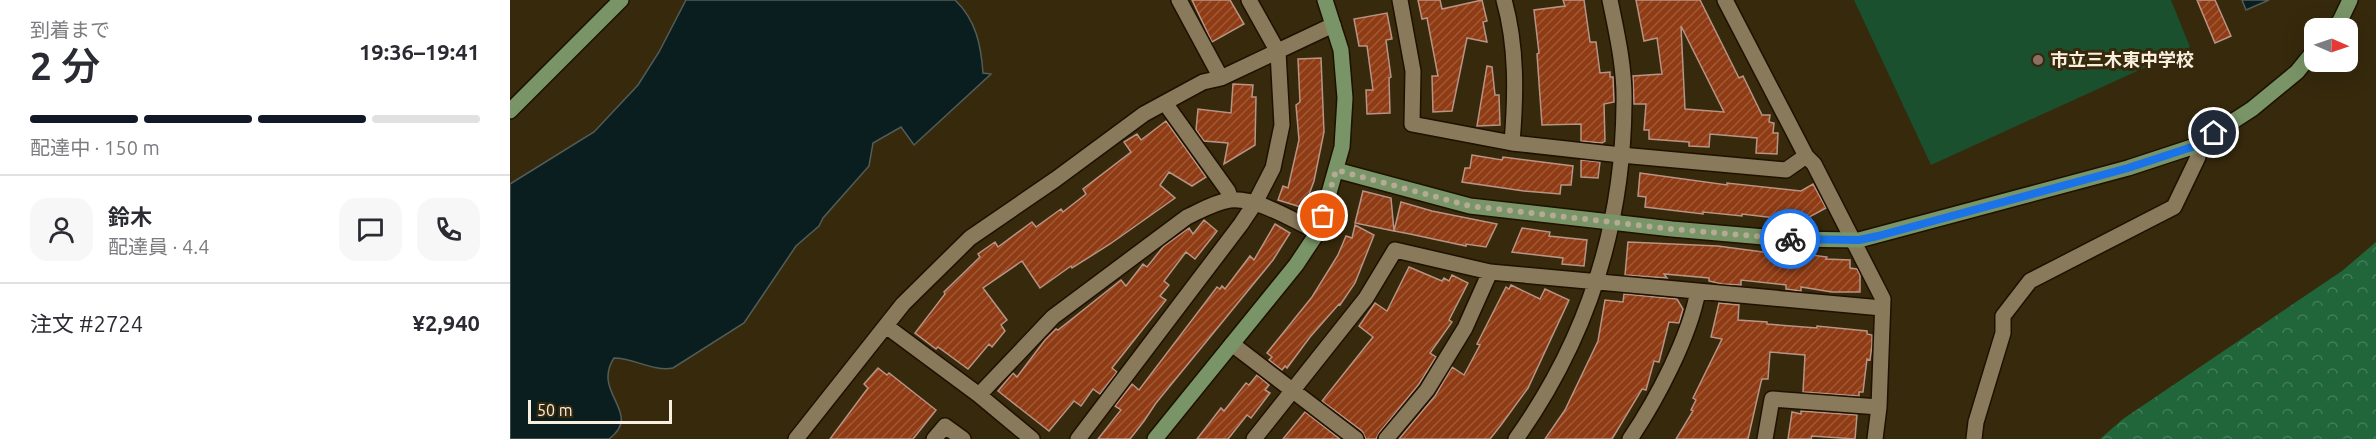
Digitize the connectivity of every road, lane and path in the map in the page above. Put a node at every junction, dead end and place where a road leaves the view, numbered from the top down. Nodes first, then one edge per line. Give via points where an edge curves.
1 (621, 0) edge
2 (1179, 0) edge
3 (1249, 0) edge
4 (1325, 0) edge
5 (1400, 0) edge
6 (1504, 0) edge
7 (1610, 0) edge
8 (1725, 0) edge
9 (2350, 0) edge
10 (2339, 18) edge
11 (1333, 25) junction
12 (1278, 52) junction
13 (2304, 63) edge
14 (1221, 78) junction
15 (1165, 103) junction
16 (510, 111) edge
17 (1512, 143) junction
18 (2195, 146) junction
19 (1620, 155) junction
20 (1806, 156) junction
21 (1336, 170) junction
22 (1231, 200) junction
23 (1255, 203) junction
24 (1613, 223) junction
25 (1318, 232) junction
26 (1853, 240) junction
27 (1490, 272) junction
28 (1595, 282) junction
29 (1698, 291) junction
30 (1882, 308) junction
31 (886, 326) junction
32 (1232, 344) junction
33 (1293, 391) junction
34 (978, 395) junction
35 (1879, 407) junction
36 (796, 439) edge
37 (934, 439) edge
38 (963, 439) edge
39 (1032, 439) edge
40 (1078, 439) edge
41 (1155, 439) edge
42 (1254, 439) edge
43 (1356, 439) edge
44 (1386, 439) edge
45 (1515, 439) edge
46 (1630, 439) edge
47 (1765, 439) edge
48 (1875, 439) edge
49 (1974, 439) edge

1 - 16 street
2 - 14 street
3 - 12 street
4 - 11 street
5 - 17 street via 1413,70 1412,124
6 - 17 street via 1510,21 1516,98
7 - 19 street via 1620,47 1624,104
8 - 20 street
9 - 10 street
11 - 12 street
11 - 21 street via 1341,50 1344,98 1342,147
12 - 14 street
12 - 23 street via 1282,125 1273,168
13 - 18 street via 2252,109
14 - 15 street via 1203,82
15 - 22 street
15 - 31 street via 970,238
17 - 19 street
18 - 26 street via 1934,222
18 - 49 street via 2198,157 2174,207 2030,281 2003,316
19 - 20 street via 1786,170
19 - 24 street
20 - 26 street via 1814,164
21 - 24 street via 1470,206
21 - 25 street
22 - 23 street
22 - 34 street via 1187,217 1053,317
23 - 25 street
23 - 40 street
24 - 26 street via 1787,239
24 - 28 street
25 - 32 street
26 - 30 street via 1883,299
27 - 28 street
27 - 33 street via 1395,250 1366,298
27 - 44 street via 1465,328 1427,390
28 - 29 street
28 - 45 street via 1575,338 1542,402
29 - 30 street
29 - 46 street via 1694,315 1649,410
30 - 35 street
31 - 34 street
31 - 36 street
32 - 33 street
32 - 41 street
33 - 42 street
33 - 43 street
34 - 39 street
35 - 47 street via 1772,399
35 - 48 street
37 - 38 street via 945,426

